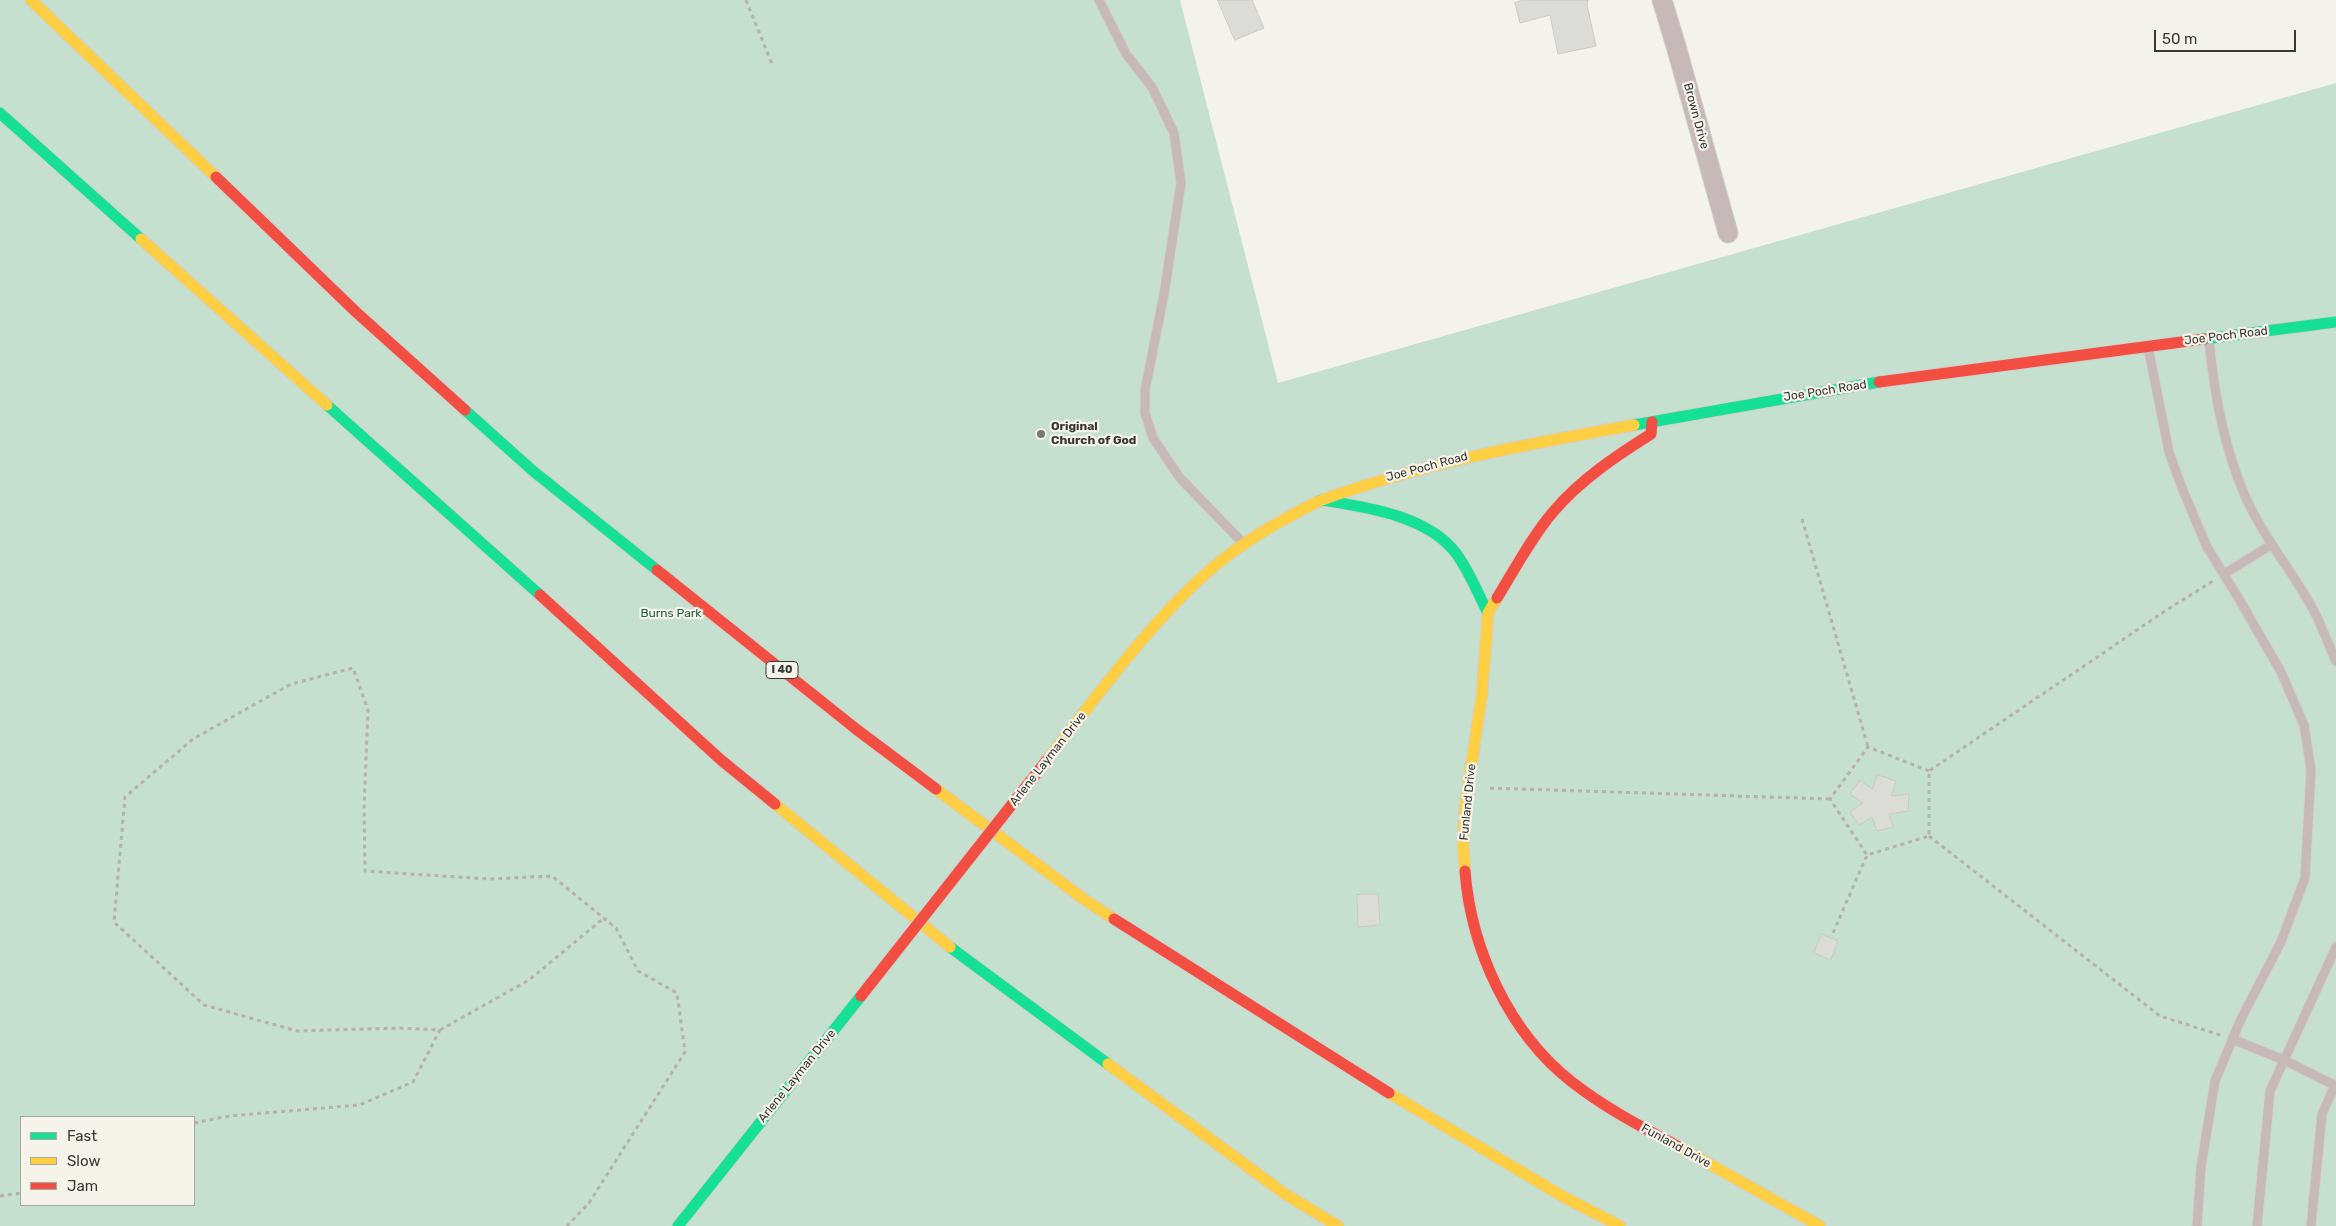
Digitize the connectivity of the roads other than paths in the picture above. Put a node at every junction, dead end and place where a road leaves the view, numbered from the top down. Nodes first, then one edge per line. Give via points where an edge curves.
1 (31, 0) edge
2 (1099, 0) edge
3 (1662, 0) edge
4 (0, 113) edge
5 (1728, 233) dead end
6 (2336, 322) edge
7 (2209, 339) junction
8 (2148, 347) junction
9 (1652, 422) junction
10 (1322, 500) junction
11 (1244, 544) junction
12 (2271, 545) junction
13 (2224, 574) junction
14 (1488, 613) junction
15 (2336, 661) edge
16 (2336, 947) edge
17 (2232, 1039) junction
18 (2284, 1060) junction
19 (2335, 1085) edge
20 (678, 1226) edge
21 (1338, 1226) edge
22 (1620, 1226) edge
23 (1820, 1226) edge
24 (2197, 1226) edge
25 (2257, 1226) edge
26 (2312, 1226) edge

1 - 22 main road, I 40 via 356,312 533,471 856,729 1085,900 1367,1080 1562,1196
2 - 11 lane via 1126,54 1152,87 1174,133 1181,183 1145,390 1145,413 1153,438 1180,478
3 - 5 street, Brown Drive
4 - 21 main road via 728,766 974,967 1285,1194
6 - 7 main road, Joe Poch Road
7 - 8 main road, Joe Poch Road
7 - 12 lane via 2224,432 2246,497
8 - 9 main road, Joe Poch Road via 1926,375
8 - 13 lane via 2169,452 2207,547
9 - 10 main road, Joe Poch Road via 1512,446 1442,462
9 - 14 main road, Funland Drive via 1651,434 1606,462 1554,512
10 - 11 main road, Arlene Layman Drive via 1276,523
10 - 14 main road via 1380,510 1434,533 1455,552
11 - 20 main road, Arlene Layman Drive, bridge via 1186,593 1132,653
12 - 13 lane
12 - 15 lane via 2309,603
13 - 17 lane via 2281,672 2304,725 2311,770 2305,878 2281,942
14 - 23 main road, Funland Drive via 1482,694 1463,846 1473,923 1497,986 1517,1021 1570,1081 1601,1104
16 - 18 lane
17 - 18 lane
17 - 24 lane via 2215,1081 2201,1167
18 - 19 lane
18 - 25 lane via 2270,1091
19 - 26 lane via 2322,1114

